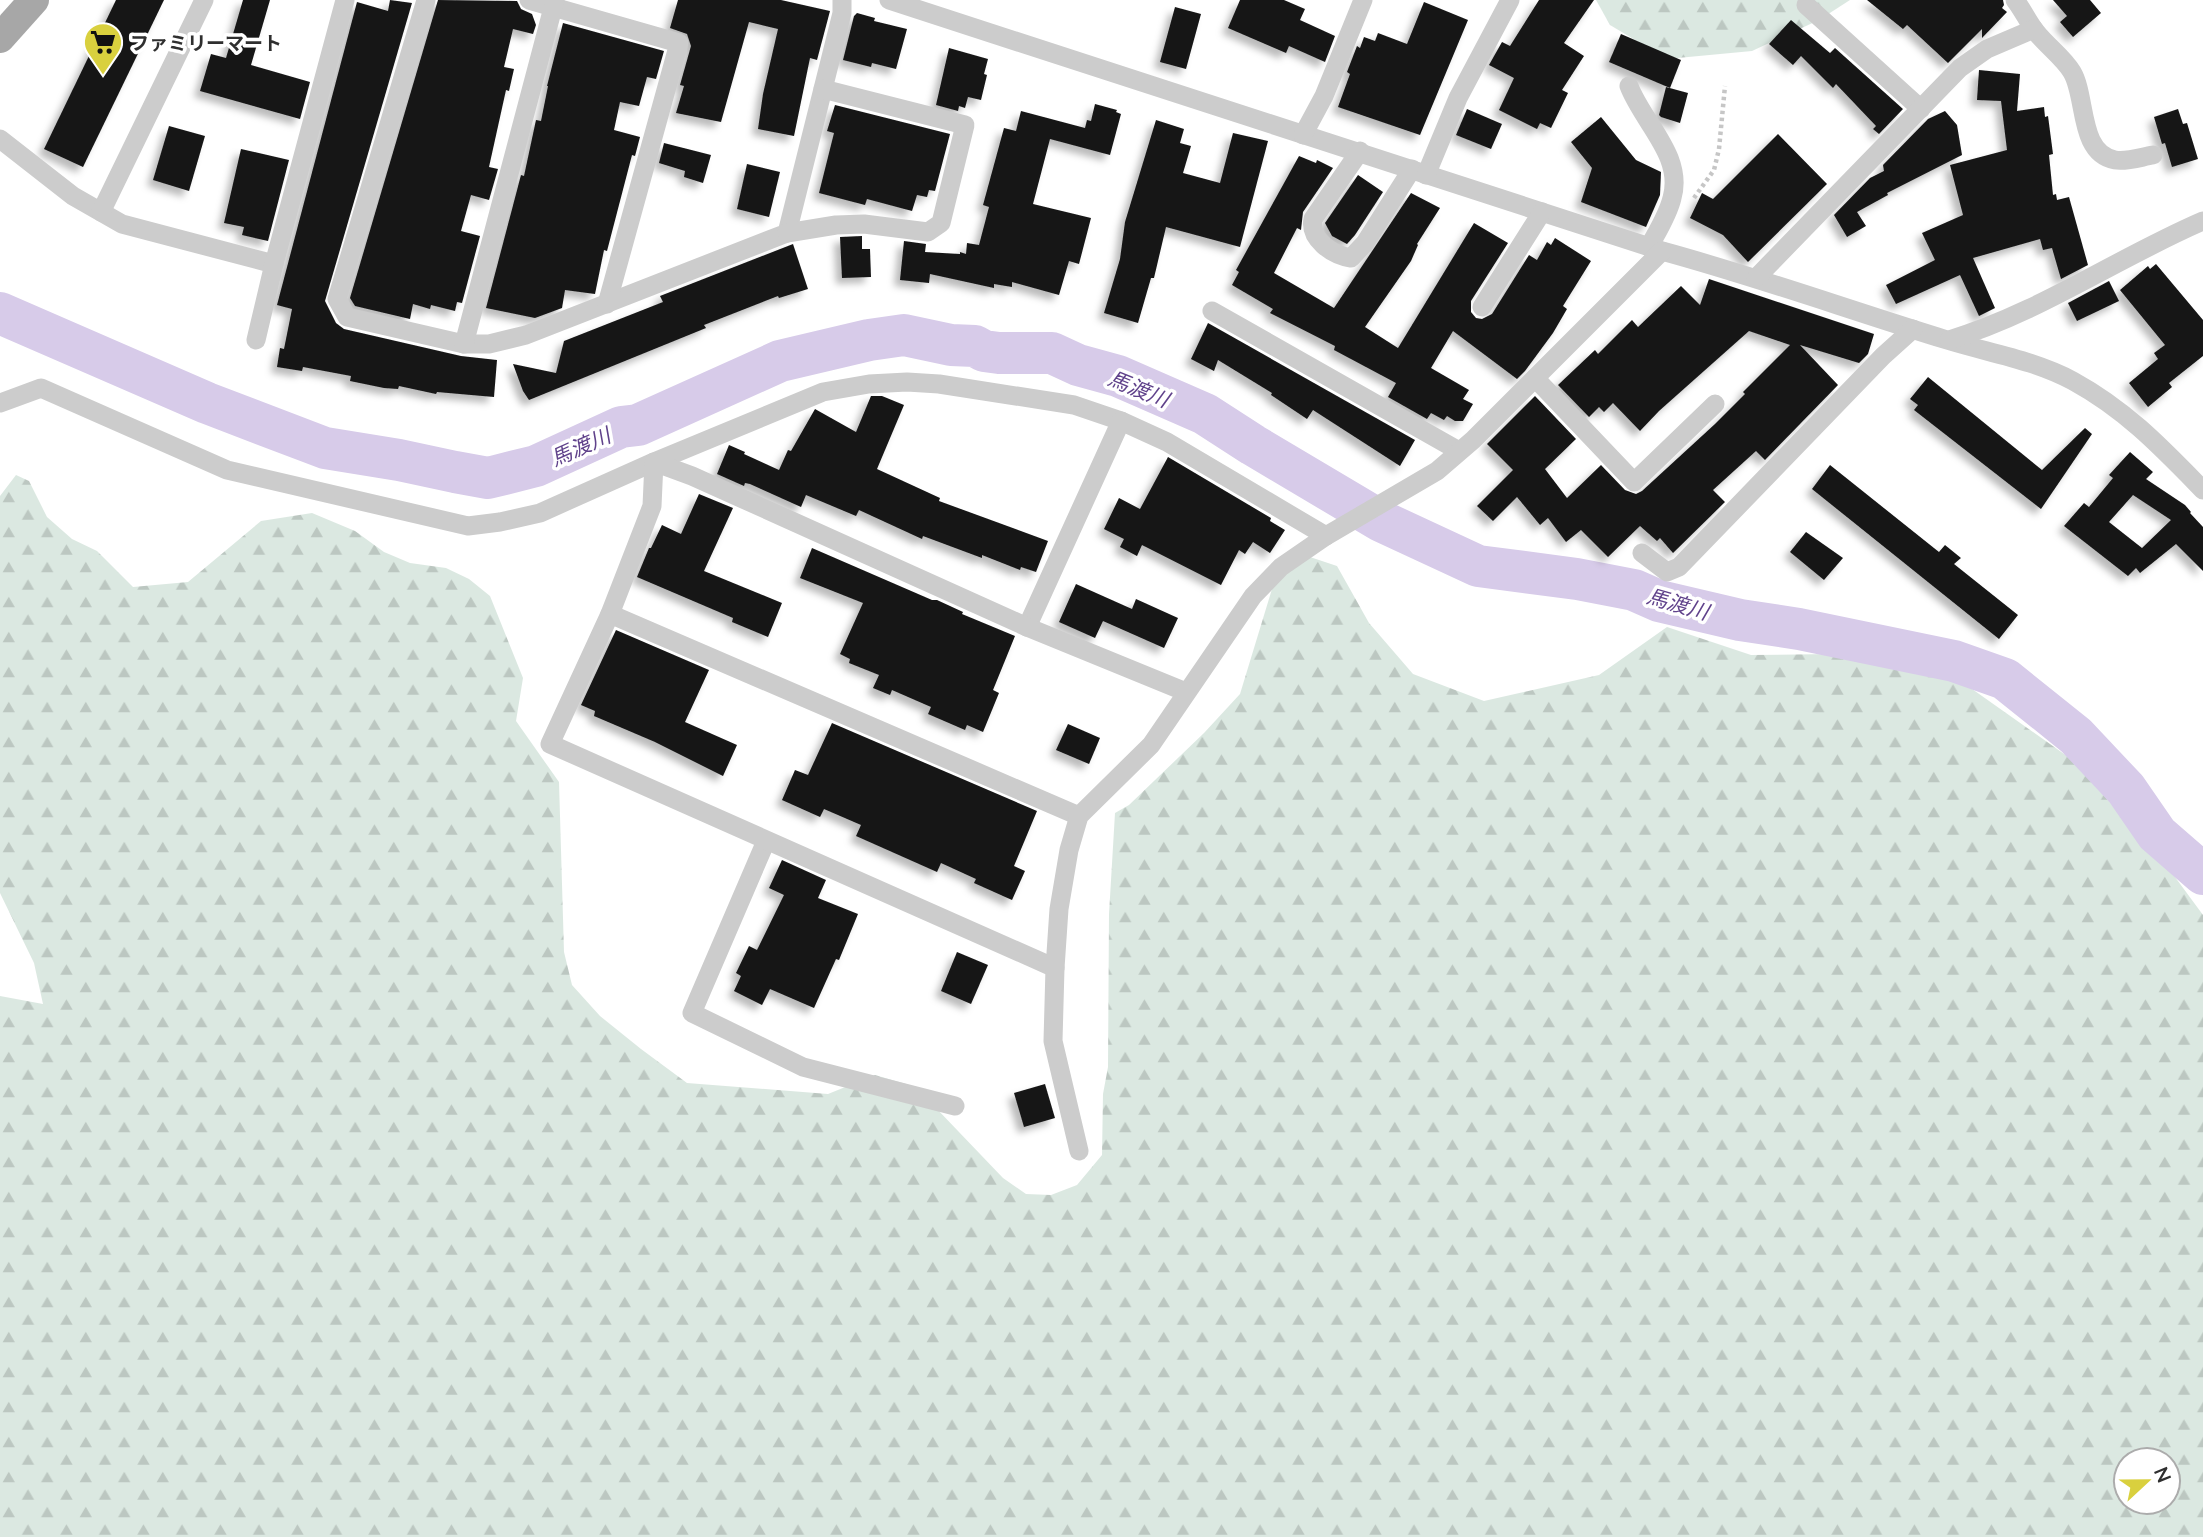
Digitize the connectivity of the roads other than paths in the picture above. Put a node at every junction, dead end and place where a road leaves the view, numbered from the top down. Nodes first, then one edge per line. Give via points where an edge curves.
1 (34, 0) edge
2 (204, 0) edge
3 (345, 0) edge
4 (426, 0) edge
5 (529, 0) edge
6 (842, 0) edge
7 (889, 0) edge
8 (1363, 0) edge
9 (1510, 0) edge
10 (2015, 0) edge
11 (554, 3) edge
12 (1806, 5) dead end
13 (2034, 29) junction
14 (0, 38) edge
15 (1629, 86) dead end
16 (824, 89) junction
17 (1921, 110) junction
18 (1303, 135) junction
19 (0, 139) edge
20 (1360, 151) junction
21 (2153, 155) dead end
22 (1419, 172) junction
23 (101, 212) junction
24 (1542, 212) junction
25 (2203, 221) edge
26 (787, 233) junction
27 (1656, 249) junction
28 (274, 264) junction
29 (1756, 278) junction
30 (607, 304) junction
31 (1482, 307) dead end
32 (1212, 311) dead end
33 (1913, 329) junction
34 (256, 340) dead end
35 (1948, 341) junction
36 (464, 344) junction
37 (1535, 377) junction
38 (0, 403) edge
39 (1714, 404) dead end
40 (1121, 421) junction
41 (1459, 452) junction
42 (654, 463) junction
43 (2203, 490) edge
44 (1325, 536) junction
45 (1642, 553) dead end
46 (610, 614) junction
47 (1027, 627) junction
48 (1186, 692) junction
49 (1079, 816) junction
50 (766, 841) junction
51 (1055, 968) junction
52 (955, 1106) dead end
53 (1079, 1151) dead end

1 - 14 main road
2 - 23 street
3 - 28 street
4 - 36 street via 337,299 346,317
5 - 11 street
6 - 16 street
7 - 18 street
8 - 18 street
9 - 22 street
10 - 13 street
11 - 30 street via 679,43
11 - 36 street
12 - 17 street
13 - 17 street via 1972,59
13 - 21 street via 2074,74 2087,130 2101,152 2114,160
15 - 27 street via 1672,162 1676,178
16 - 26 street
16 - 26 street via 965,125 942,223 928,232 864,224
17 - 29 street
18 - 20 street
19 - 23 street
20 - 22 street
20 - 22 street via 1311,227 1321,243 1345,257 1351,258 1365,243
22 - 24 street
23 - 28 street via 122,224
24 - 27 street
24 - 31 street
25 - 35 street via 2033,308
26 - 30 street
27 - 29 street
27 - 37 street
28 - 34 street
29 - 33 street
30 - 36 street via 526,335 489,344
32 - 41 street
33 - 35 street
33 - 45 street via 1679,567 1667,572
35 - 43 street via 2044,368 2073,381 2122,411
37 - 39 street via 1634,482
37 - 41 street
38 - 42 street via 41,388 227,470 468,526 540,513
40 - 42 street via 1074,405 939,384 869,384 823,392
40 - 44 street via 1167,442
40 - 47 street
41 - 44 street via 1437,471
42 - 46 street via 652,506
42 - 47 street
44 - 48 street via 1281,567 1253,596
46 - 49 street
46 - 50 street via 550,744
47 - 48 street
48 - 49 street via 1152,745
49 - 51 street via 1059,909
50 - 51 street
50 - 52 street via 692,1013 803,1067
51 - 53 street via 1053,1041

